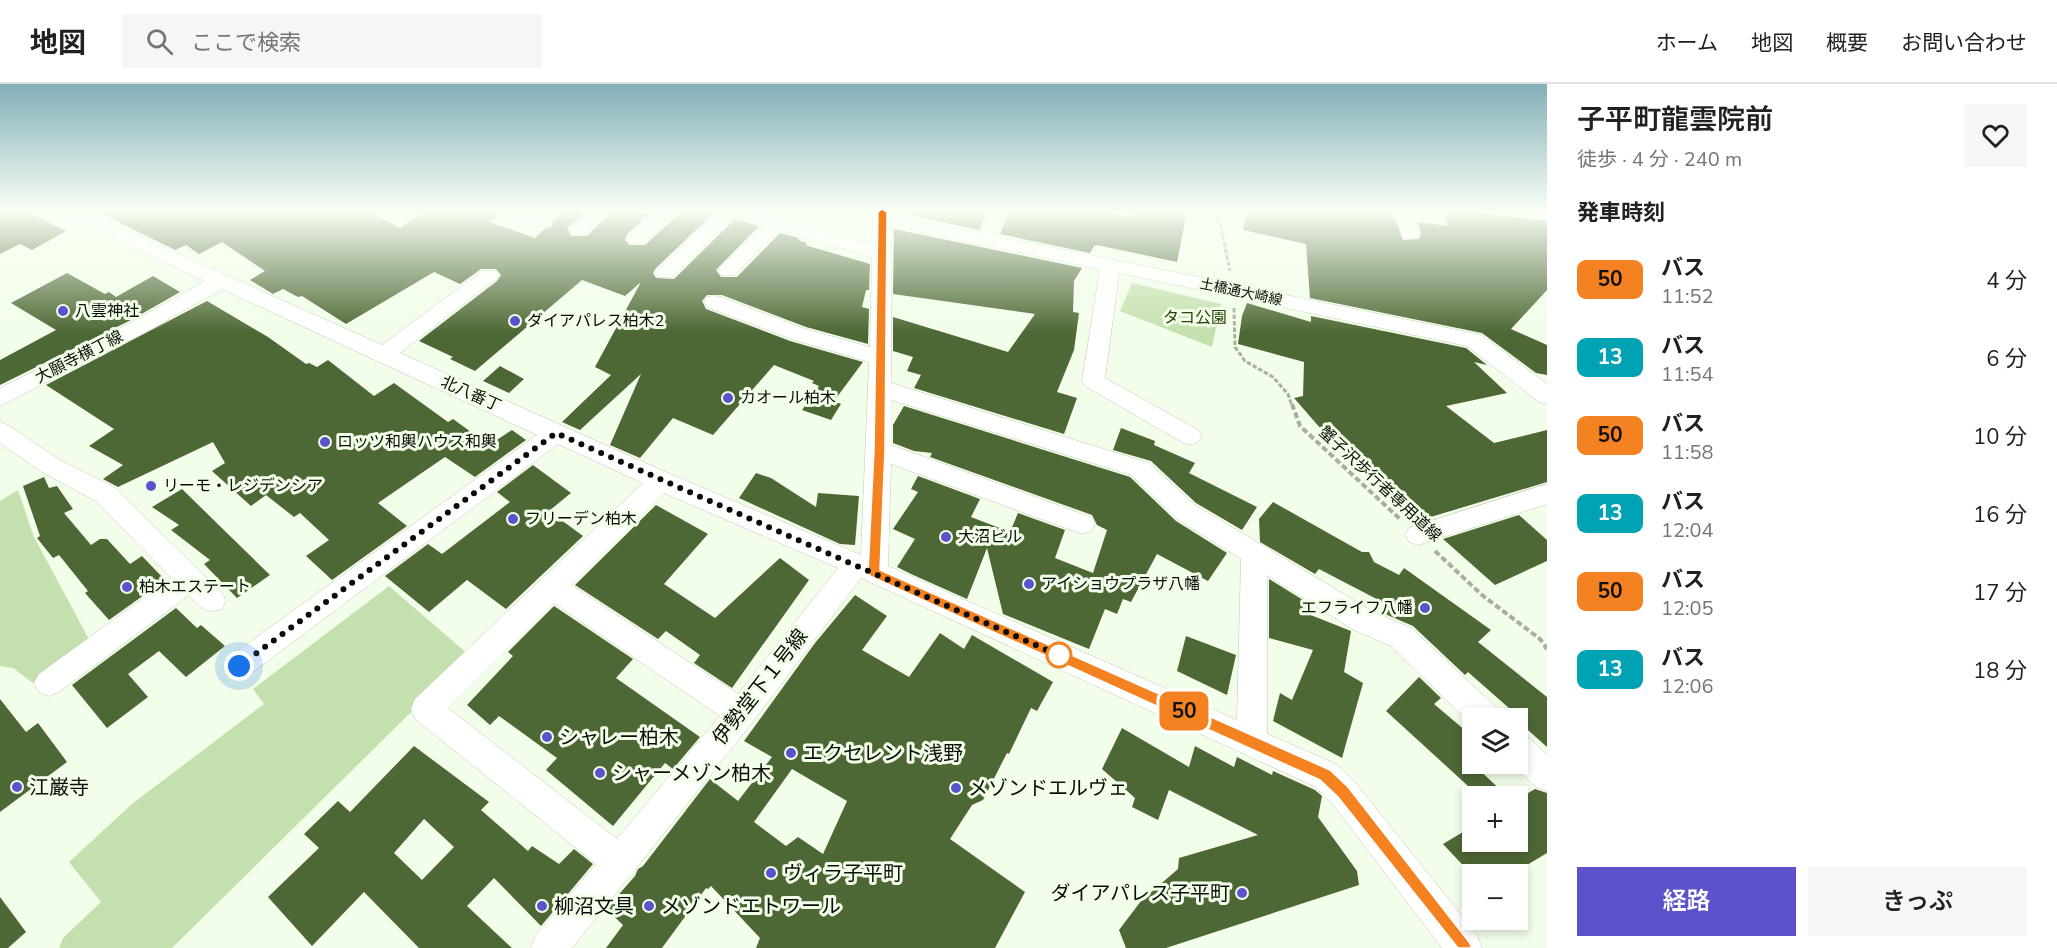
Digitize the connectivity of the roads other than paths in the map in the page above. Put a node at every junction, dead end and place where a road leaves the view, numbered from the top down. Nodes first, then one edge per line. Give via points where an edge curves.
1 (160, 252) edge
2 (686, 252) edge
3 (746, 252) edge
4 (875, 252) edge
5 (1047, 252) edge
6 (881, 254) joint
7 (1110, 265) junction
8 (728, 271) dead end
9 (665, 273) dead end
10 (489, 275) dead end
11 (221, 280) junction
12 (714, 303) dead end
13 (384, 355) junction
14 (880, 358) junction
15 (880, 388) junction
16 (1547, 396) edge
17 (0, 398) edge
18 (0, 432) edge
19 (556, 433) junction
20 (1190, 436) dead end
21 (879, 450) junction
22 (661, 481) junction
23 (1544, 499) edge
24 (1082, 524) dead end
25 (1418, 535) road end
26 (1254, 556) junction
27 (865, 569) junction
28 (190, 579) junction
29 (551, 586) junction
30 (212, 601) dead end
31 (239, 666) dead end
32 (49, 683) dead end
33 (1476, 708) edge
34 (741, 713) junction
35 (1252, 741) junction
36 (1528, 758) edge
37 (1547, 776) edge
38 (621, 863) junction
39 (549, 948) edge
40 (1464, 948) edge

1 - 11 street, 北八番丁
2 - 9 street
3 - 8 street
4 - 6 street
5 - 7 street, 土橋通大崎線
6 - 14 street
7 - 16 street, 土橋通大崎線 via 1474,340
7 - 20 street via 1093,381
10 - 13 street
11 - 13 street, 北八番丁
11 - 17 street, 大願寺横丁線
12 - 14 street via 798,334
13 - 19 street, 北八番丁
14 - 15 street
15 - 21 street
15 - 26 street via 1140,470 1186,512
18 - 28 street via 51,466 105,494
19 - 22 street, 北八番丁
19 - 31 street
21 - 24 street
21 - 27 street
22 - 27 street, 北八番丁
22 - 29 street
23 - 25 street
26 - 33 street via 1362,620 1401,637
26 - 35 street
27 - 34 street, 伊勢堂下１号線
27 - 35 street, 北八番丁
28 - 30 street
28 - 32 street
29 - 34 street
29 - 38 street via 426,709
34 - 38 street, 伊勢堂下１号線
35 - 40 street, 北八番丁 via 1325,775 1343,792
36 - 37 street
38 - 39 street, 伊勢堂下１号線

